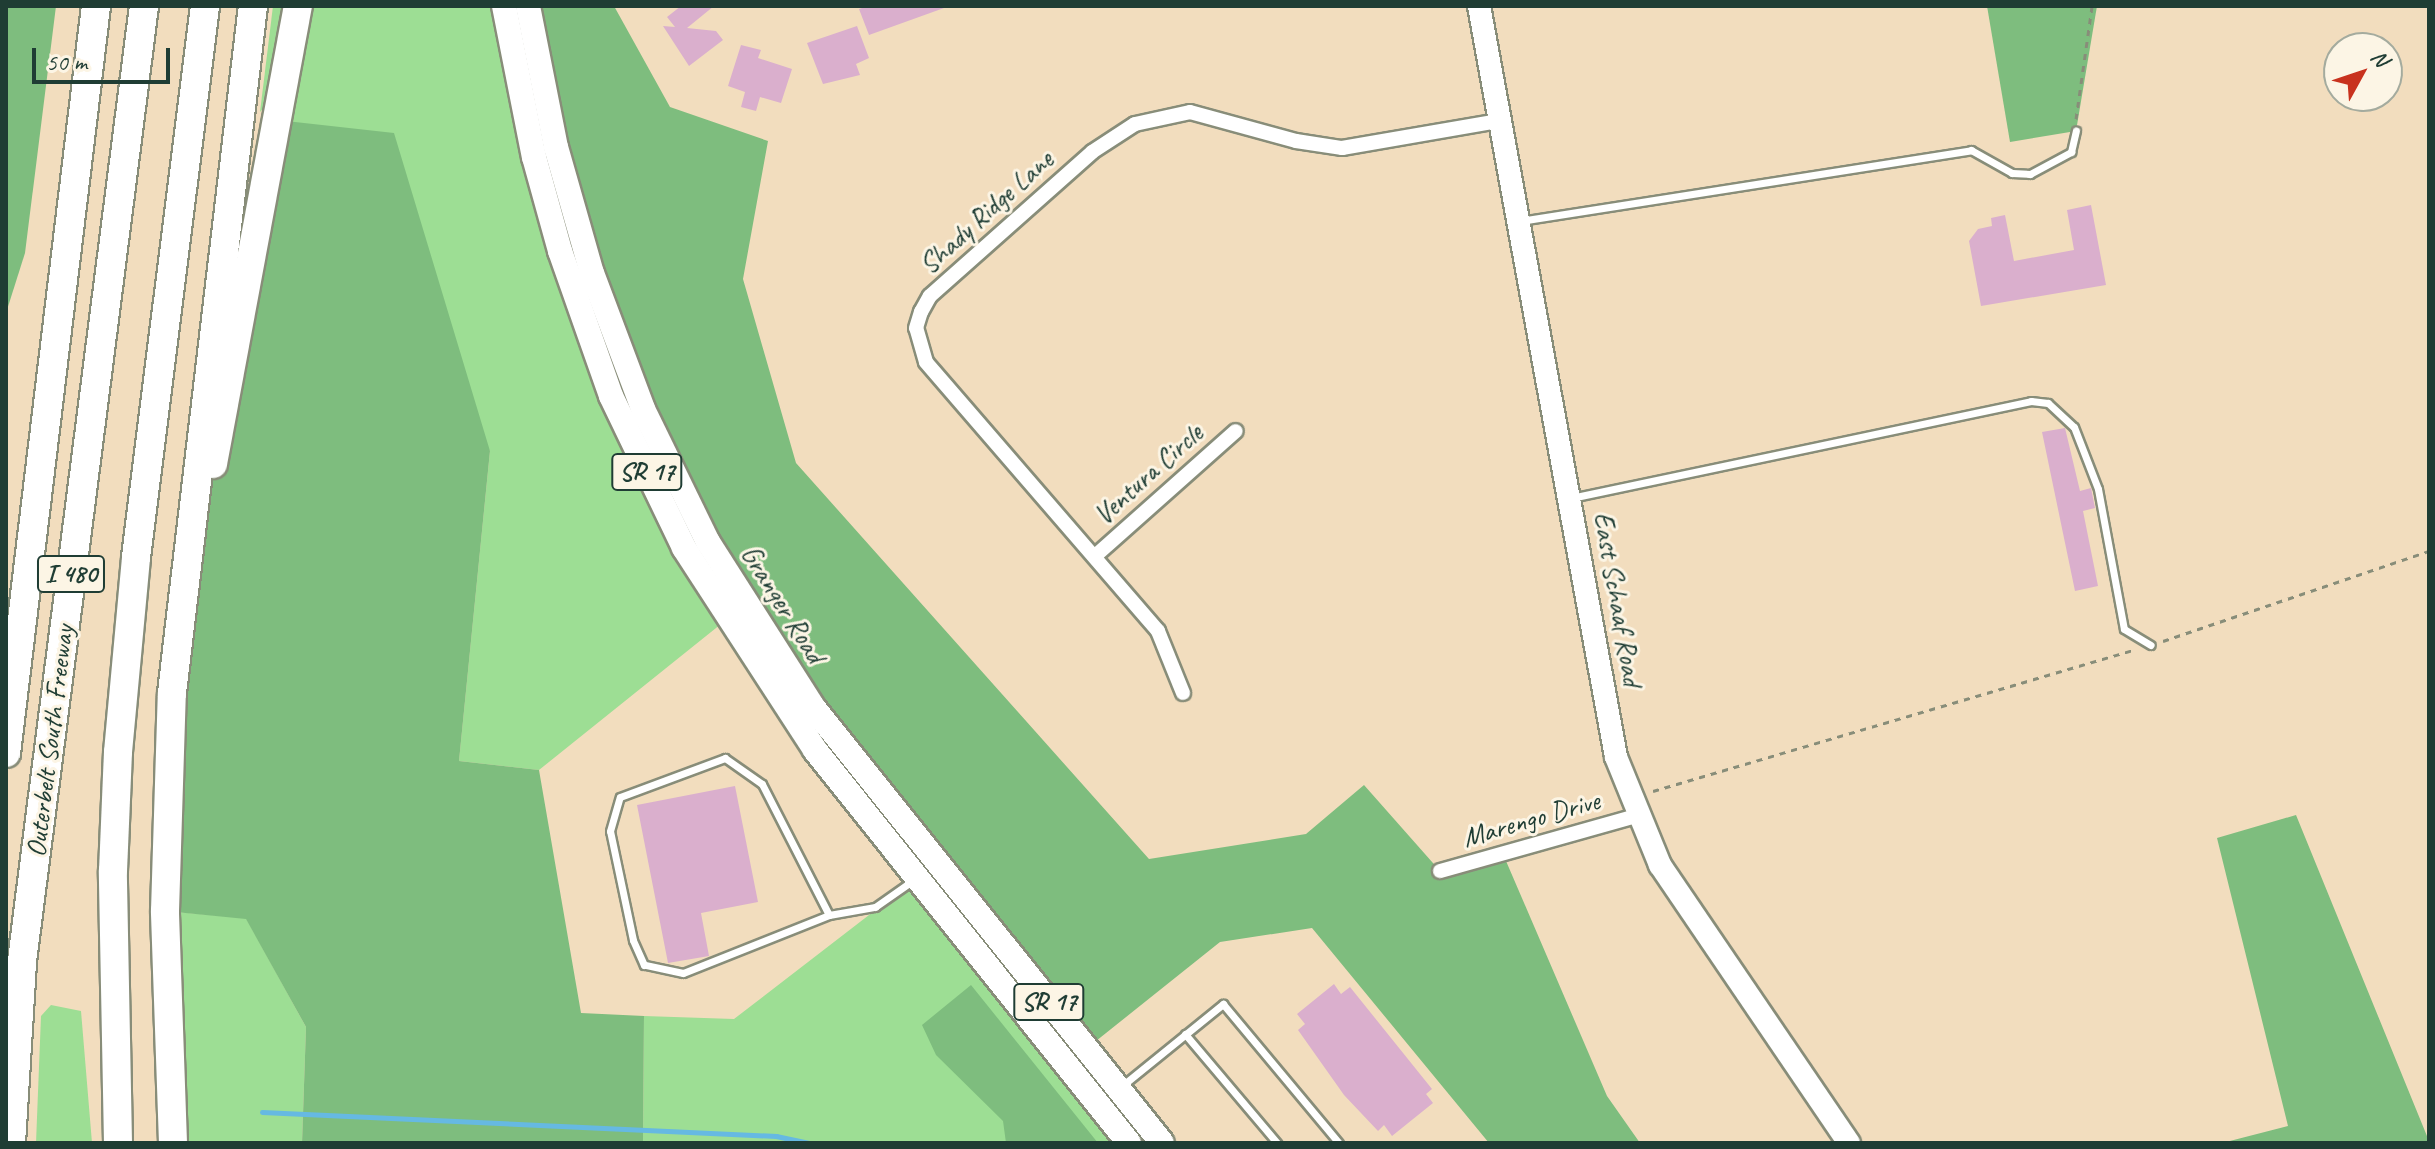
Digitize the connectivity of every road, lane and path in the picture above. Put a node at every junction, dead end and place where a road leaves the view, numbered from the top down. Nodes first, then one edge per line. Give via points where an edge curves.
1 (96, 6) edge
2 (144, 6) edge
3 (205, 6) edge
4 (253, 6) edge
5 (298, 6) edge
6 (504, 6) edge
7 (528, 6) edge
8 (1479, 6) edge
9 (2092, 6) edge
10 (1498, 121) junction
11 (2076, 131) joint
12 (1518, 221) junction
13 (1236, 431) dead end
14 (1569, 499) junction
15 (2429, 551) edge
16 (1095, 556) junction
17 (2151, 645) junction
18 (172, 693) junction
19 (1183, 693) dead end
20 (6, 753) edge
21 (1633, 807) junction
22 (935, 861) junction
23 (1440, 871) dead end
24 (917, 878) junction
25 (829, 915) junction
26 (1185, 1034) junction
27 (1118, 1089) junction
28 (11, 1143) edge
29 (118, 1143) edge
30 (173, 1143) edge
31 (1129, 1143) edge
32 (1162, 1143) edge
33 (1277, 1143) edge
34 (1339, 1143) edge
35 (1849, 1143) edge

1 - 20 highway
2 - 28 highway, Outerbelt South Freeway / I 480 via 22,961
3 - 29 highway, I 480 via 136,557 118,752 113,871
4 - 18 highway
5 - 18 highway
6 - 24 main road, Granger Road / SR 17 via 534,157 560,251 639,457 684,548 767,683
7 - 22 main road, Granger Road / SR 17 via 556,147 592,273 643,409 677,480 788,670
8 - 10 street, East Schaaf Road
9 - 11 path via 2077,88
10 - 12 street, East Schaaf Road
10 - 16 street, Shady Ridge Lane via 1342,148 1296,141 1219,117 1166,114 1111,137 930,296 916,328 926,362
11 - 12 lane via 2071,152 2030,174 2012,173 1971,150
12 - 14 street, East Schaaf Road
13 - 16 street, Ventura Circle
14 - 17 lane via 2031,401 2048,403 2074,427 2098,489 2124,629
14 - 21 street, East Schaaf Road via 1616,757
15 - 17 path
16 - 19 street, Shady Ridge Lane via 1167,645
17 - 21 path
18 - 30 highway via 165,911
21 - 23 street, Marengo Drive
21 - 35 street, East Schaaf Road via 1683,901
22 - 24 main road
22 - 27 main road, Granger Road / SR 17
24 - 25 lane via 875,907
24 - 31 main road, Granger Road / SR 17
25 - 25 lane via 762,784 725,758 620,797 610,831 633,940 644,965 683,973
26 - 27 lane
26 - 33 lane
26 - 34 lane via 1223,1004
27 - 32 main road, Granger Road / SR 17

